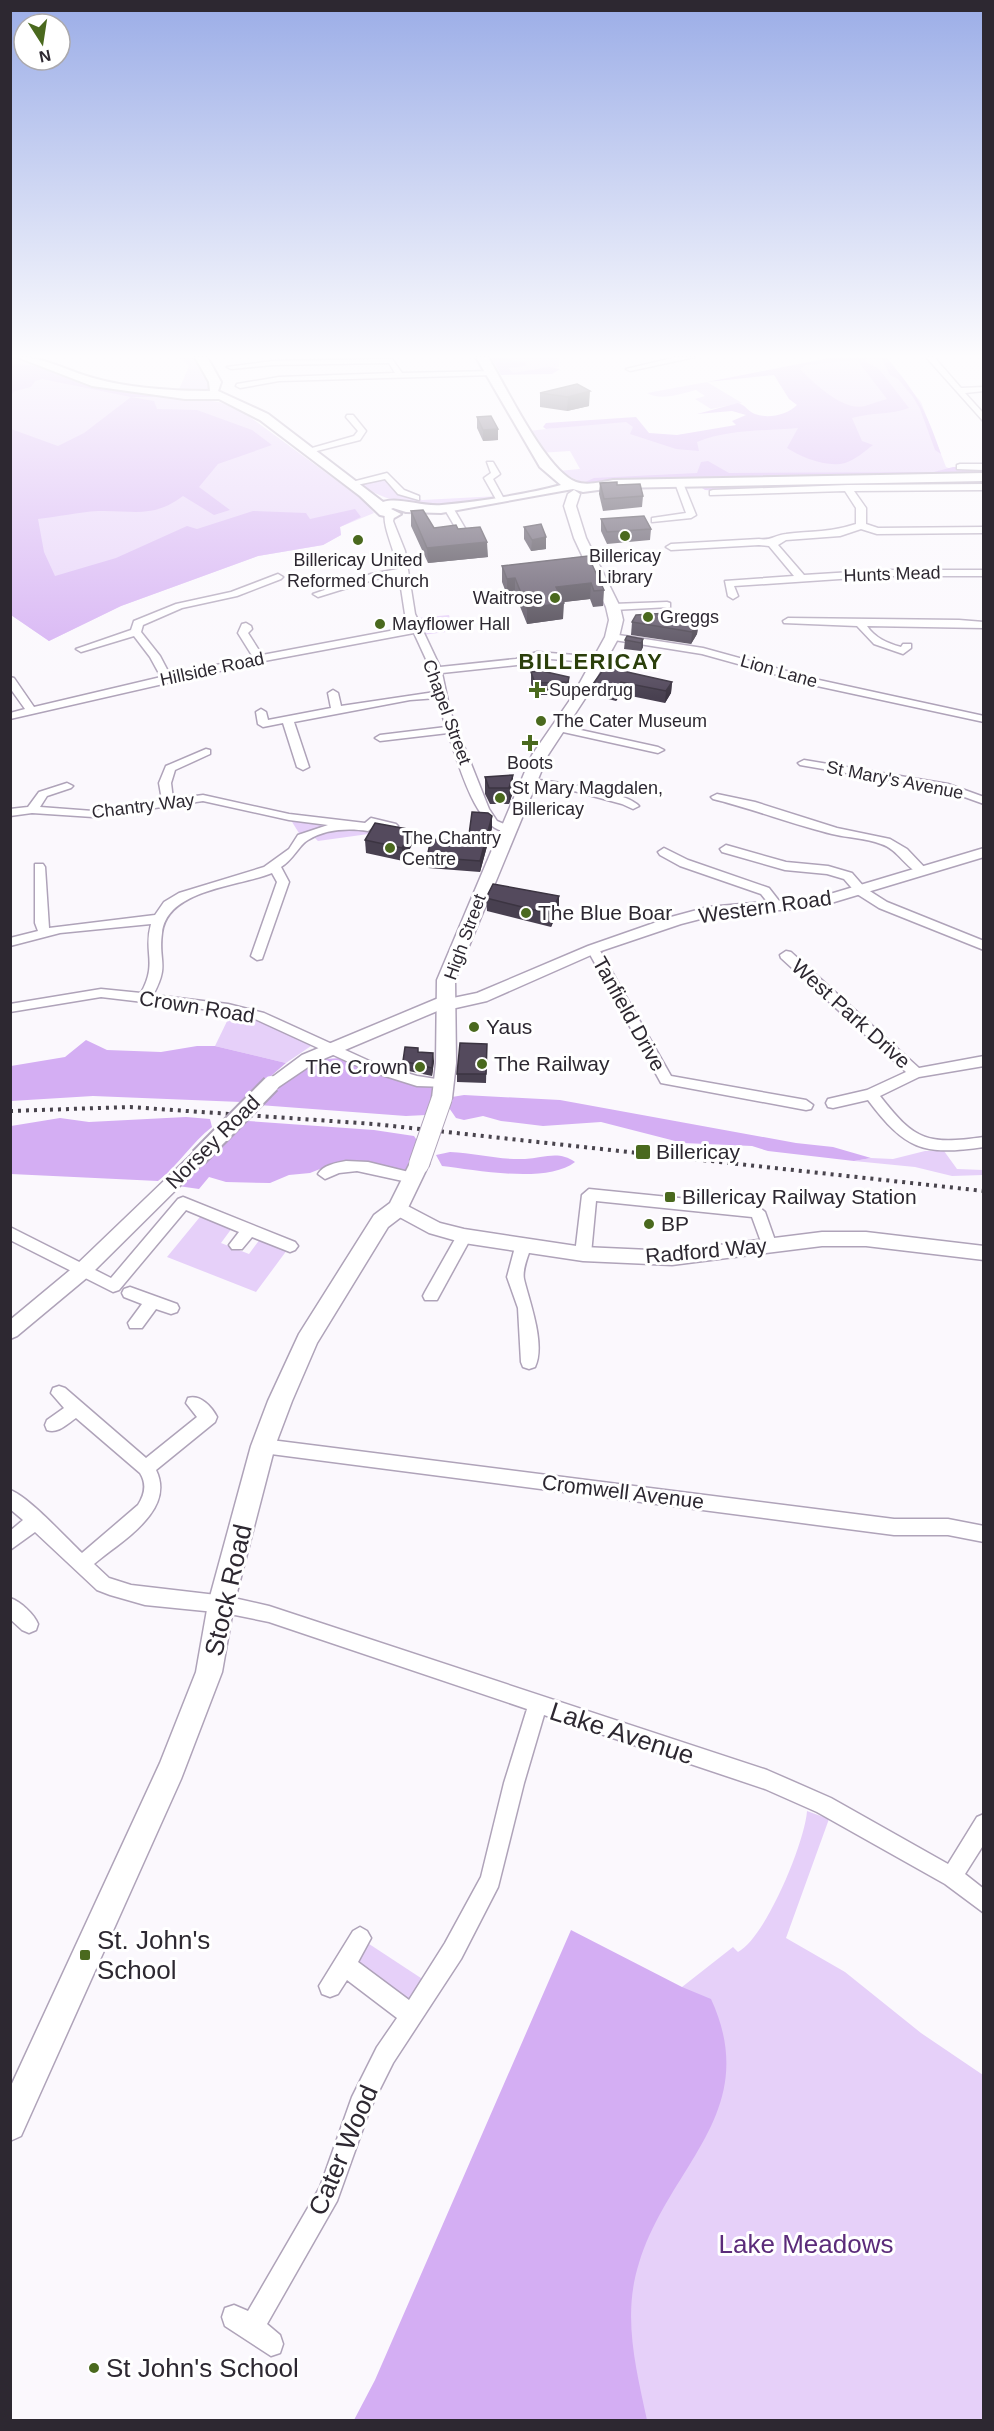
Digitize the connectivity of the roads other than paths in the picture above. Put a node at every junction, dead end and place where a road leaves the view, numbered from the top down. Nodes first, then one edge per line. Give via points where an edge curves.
1 (334, 470) edge
2 (494, 470) edge
3 (553, 470) edge
4 (978, 470) edge
5 (966, 477) junction
6 (984, 477) edge
7 (352, 483) junction
8 (680, 483) junction
9 (984, 487) edge
10 (848, 488) junction
11 (573, 489) junction
12 (713, 493) dead end
13 (500, 499) junction
14 (411, 503) junction
15 (449, 508) junction
16 (388, 509) junction
17 (655, 520) dead end
18 (861, 526) junction
19 (984, 530) edge
20 (464, 535) edge
21 (772, 544) junction
22 (671, 547) dead end
23 (404, 571) junction
24 (984, 573) edge
25 (278, 577) dead end
26 (800, 577) junction
27 (318, 594) dead end
28 (733, 596) dead end
29 (667, 605) dead end
30 (613, 607) junction
31 (788, 621) dead end
32 (860, 623) junction
33 (984, 625) edge
34 (246, 626) dead end
35 (415, 630) junction
36 (136, 632) junction
37 (612, 638) junction
38 (81, 649) dead end
39 (915, 654) dead end
40 (259, 659) junction
41 (601, 660) junction
42 (436, 670) junction
43 (13, 677) edge
44 (167, 679) junction
45 (333, 693) dead end
46 (442, 694) junction
47 (33, 711) junction
48 (261, 712) dead end
49 (337, 712) junction
50 (10, 716) edge
51 (984, 719) edge
52 (288, 721) junction
53 (558, 728) junction
54 (452, 729) junction
55 (380, 738) dead end
56 (658, 750) dead end
57 (206, 752) dead end
58 (804, 763) dead end
59 (303, 767) dead end
60 (529, 782) junction
61 (67, 786) dead end
62 (717, 797) dead end
63 (168, 801) junction
64 (984, 801) edge
65 (633, 806) dead end
66 (32, 810) junction
67 (10, 813) edge
68 (289, 817) junction
69 (344, 824) junction
70 (392, 826) edge
71 (507, 829) junction
72 (302, 838) junction
73 (726, 849) dead end
74 (664, 852) dead end
75 (984, 852) edge
76 (684, 863) junction
77 (39, 867) dead end
78 (276, 868) junction
79 (921, 870) junction
80 (676, 874) dead end
81 (861, 891) junction
82 (777, 906) junction
83 (158, 919) junction
84 (45, 933) junction
85 (10, 942) edge
86 (984, 946) edge
87 (593, 949) junction
88 (786, 955) dead end
89 (257, 956) dead end
90 (145, 998) junction
91 (447, 1003) junction
92 (10, 1008) edge
93 (330, 1049) junction
94 (984, 1061) edge
95 (446, 1062) joint
96 (916, 1073) junction
97 (443, 1091) junction
98 (871, 1094) junction
99 (833, 1103) dead end
100 (806, 1105) dead end
101 (984, 1142) edge
102 (415, 1171) junction
103 (325, 1174) dead end
104 (398, 1208) junction
105 (249, 1230) junction
106 (10, 1233) edge
107 (464, 1236) junction
108 (237, 1245) dead end
109 (290, 1246) dead end
110 (770, 1246) junction
111 (523, 1247) junction
112 (583, 1254) junction
113 (984, 1254) edge
114 (82, 1271) junction
115 (120, 1289) junction
116 (431, 1296) dead end
117 (152, 1302) junction
118 (171, 1308) dead end
119 (136, 1323) dead end
120 (10, 1331) edge
121 (529, 1362) dead end
122 (59, 1393) dead end
123 (194, 1403) dead end
124 (76, 1408) junction
125 (54, 1425) dead end
126 (263, 1446) junction
127 (146, 1468) junction
128 (10, 1497) edge
129 (36, 1520) junction
130 (984, 1534) edge
131 (10, 1542) edge
132 (83, 1563) junction
133 (220, 1604) junction
134 (10, 1606) edge
135 (29, 1624) dead end
136 (537, 1706) junction
137 (984, 1824) edge
138 (952, 1876) junction
139 (984, 1903) edge
140 (360, 1938) dead end
141 (344, 1965) junction
142 (330, 1986) dead end
143 (412, 2015) junction
144 (10, 2125) edge
145 (271, 2344) dead end

1 - 7 main road
2 - 13 street via 496,474 488,478
3 - 11 main road
4 - 5 street
5 - 6 main road
5 - 8 main road
5 - 9 street
5 - 10 street
7 - 14 street via 387,476
7 - 16 main road
8 - 11 main road
8 - 17 street via 691,515
10 - 12 street
10 - 18 street via 861,508
11 - 13 main road
11 - 30 main road, High Street via 570,506 580,538
13 - 15 main road
14 - 15 main road
14 - 16 main road via 400,513
15 - 20 street
16 - 23 street, Chapel Street
18 - 19 street via 877,531
18 - 21 street via 840,533 784,537
21 - 22 street
21 - 26 street
23 - 27 street
23 - 35 street, Chapel Street
24 - 26 street, Hunts Mead
25 - 36 street via 148,618 138,623
26 - 28 street, Hunts Mead via 726,579
29 - 30 street
30 - 37 main road, High Street via 616,620
31 - 32 street
32 - 33 street
32 - 39 street via 874,640
34 - 40 street via 243,633
35 - 40 street, Hillside Road
35 - 42 street, Chapel Street
36 - 38 street
36 - 44 street
37 - 41 main road, High Street
37 - 51 street, Lion Lane via 703,651 818,683
40 - 44 street, Hillside Road
41 - 42 street via 541,656 474,668
41 - 53 main road, High Street
42 - 46 street, Chapel Street
43 - 47 street
44 - 47 street, Hillside Road
45 - 49 street
46 - 49 street
46 - 54 street, Chapel Street
47 - 50 street, Hillside Road
48 - 52 street via 263,724
49 - 52 street
52 - 59 street
53 - 56 street
53 - 60 main road, High Street via 540,755
54 - 55 street
54 - 71 street, Chapel Street via 483,810 493,823
57 - 63 street via 170,768 165,783
58 - 64 street, St Mary's Avenue via 948,787
60 - 65 street via 576,788
60 - 71 main road, High Street
61 - 66 street via 43,794
62 - 79 street via 750,800 797,821 887,841 899,847
63 - 66 street, Chantry Way via 93,814
63 - 68 street, Chantry Way via 214,799
66 - 67 street, Chantry Way
68 - 69 street, Chantry Way
68 - 72 street
69 - 70 street via 368,827 371,822
69 - 72 street
71 - 91 main road, High Street via 446,980
72 - 78 street via 295,851
73 - 81 street via 785,866 848,876
74 - 76 street
75 - 79 street, Western Road
76 - 80 street
76 - 82 street via 765,891
77 - 84 street via 40,923
78 - 83 street via 178,896
78 - 89 street via 283,882
79 - 81 street, Western Road
81 - 82 street, Western Road
81 - 86 street via 883,905
82 - 87 street, Western Road via 708,912
83 - 84 street
83 - 90 street via 157,972
84 - 85 street
87 - 91 street, Western Road via 501,989
87 - 100 street, Tanfield Drive via 666,1080
88 - 96 street, West Park Drive
90 - 92 street, Crown Road via 93,994
90 - 93 street, Crown Road via 228,1008 259,1016
91 - 93 street, Norsey Road
91 - 95 main road, High Street
93 - 97 street, Crown Road
93 - 114 street, Norsey Road, bridge via 271,1084
94 - 96 street
95 - 97 main road, Stock Road
96 - 98 street
97 - 102 main road, Stock Road, bridge
98 - 99 street
98 - 101 street via 891,1121 925,1145 941,1148
102 - 103 street via 339,1165
102 - 104 main road, Stock Road
104 - 107 street, Radford Way via 435,1228
104 - 126 main road, Stock Road via 381,1221 307,1340
105 - 108 street
105 - 109 street
105 - 115 street via 183,1203
106 - 114 street
107 - 111 street, Radford Way
107 - 116 street
110 - 112 street, Radford Way via 672,1258
110 - 112 street via 758,1212 589,1195
110 - 113 street, Radford Way via 822,1239 866,1239
111 - 112 street, Radford Way
111 - 121 street via 516,1277 525,1296 529,1322
114 - 115 street
114 - 120 street, Norsey Road
115 - 117 street
117 - 118 street
117 - 119 street
122 - 124 street
123 - 127 street via 209,1417
124 - 125 street
124 - 127 street
126 - 130 street, Cromwell Avenue via 894,1527 948,1527
126 - 133 main road, Stock Road
127 - 132 street via 155,1487 151,1500
128 - 129 street, Lake Avenue
129 - 131 street
129 - 132 street, Lake Avenue
132 - 133 street, Lake Avenue via 103,1584 125,1593
133 - 136 street, Lake Avenue via 269,1614
133 - 144 main road, Stock Road via 209,1672 191,1721 86,1963
134 - 135 street
136 - 138 street, Lake Avenue via 796,1791
136 - 143 street, Cater Wood via 491,1880 453,1951
137 - 138 street
138 - 139 street, Lake Avenue
140 - 141 street
141 - 142 street
141 - 143 street
143 - 145 street, Cater Wood via 385,2055 360,2105 330,2193 243,2322

